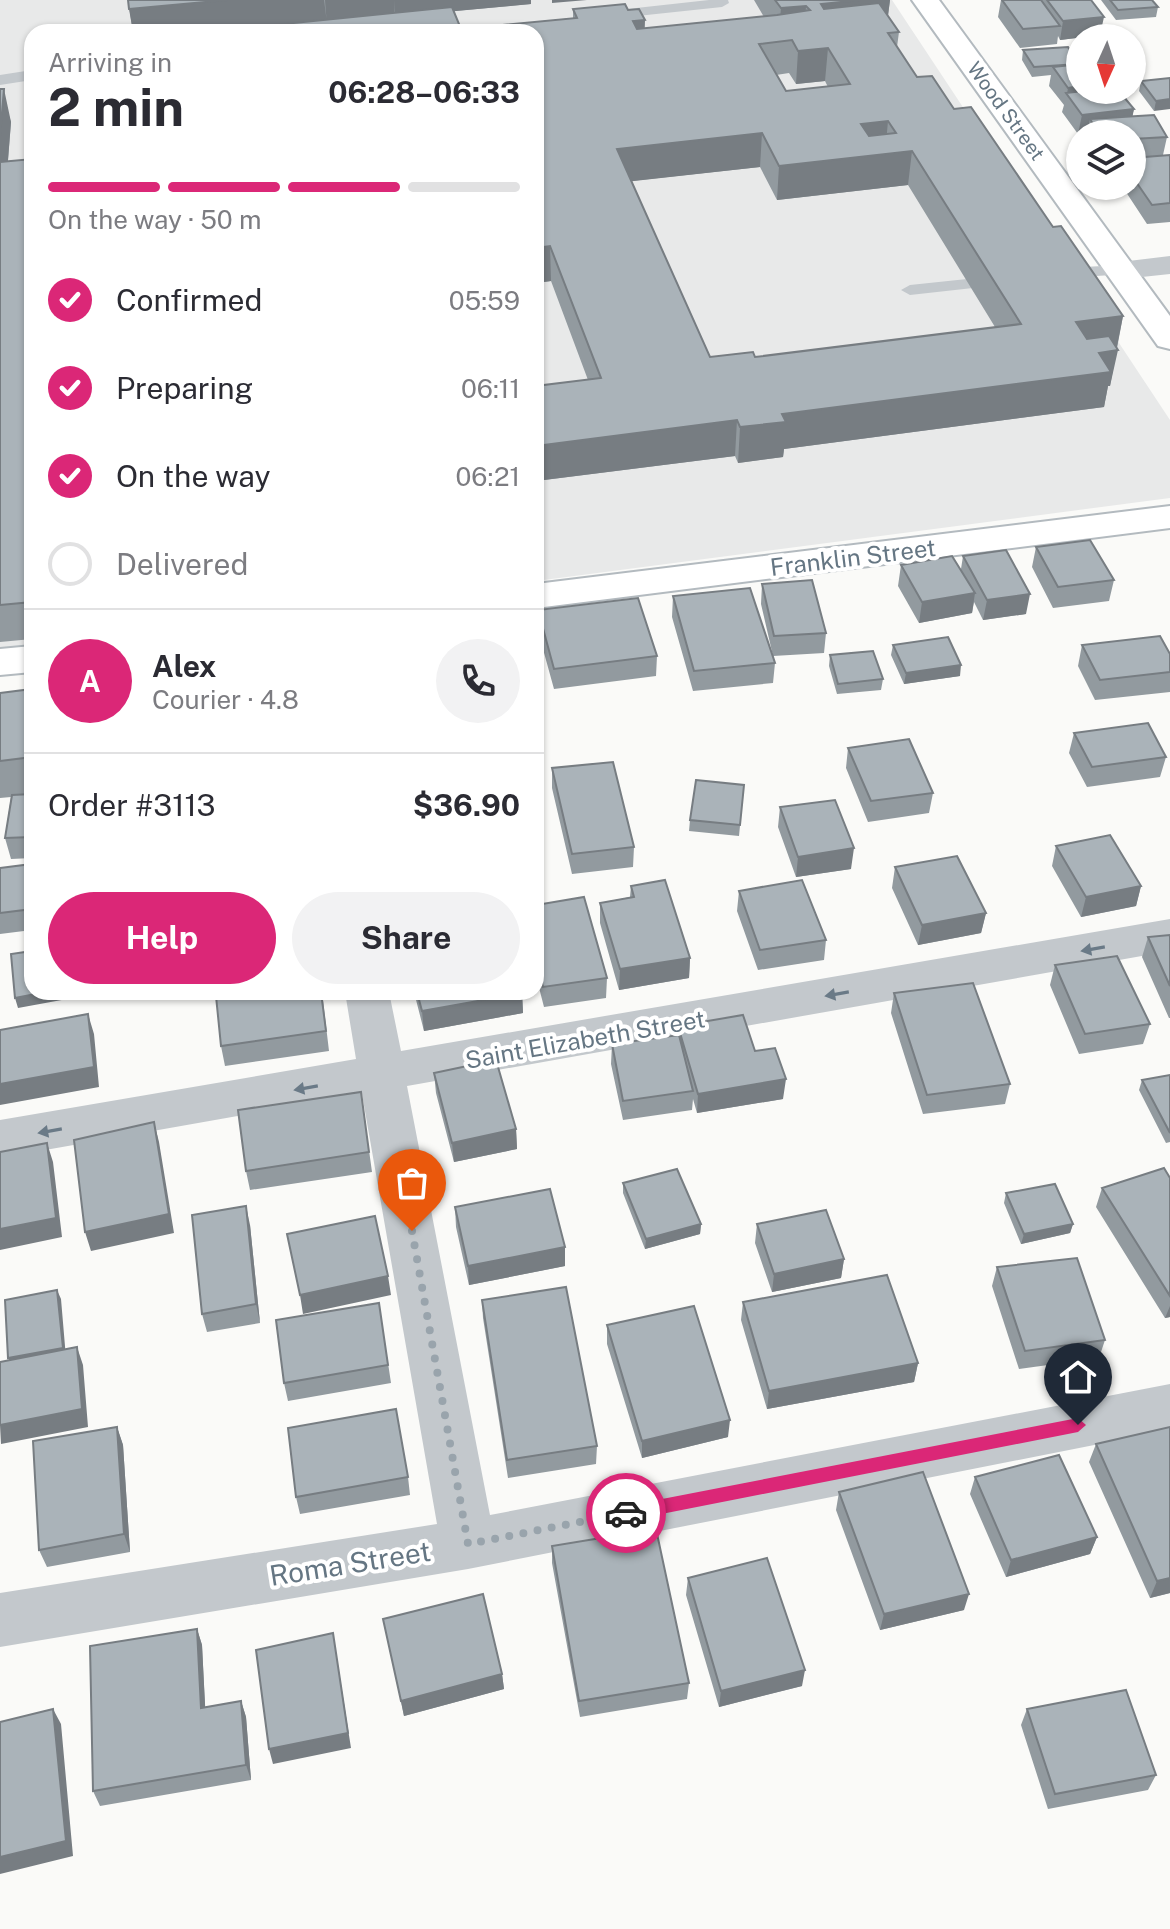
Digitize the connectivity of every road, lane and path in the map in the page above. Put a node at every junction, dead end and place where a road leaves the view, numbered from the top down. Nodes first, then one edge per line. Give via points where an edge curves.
1 (721, 0) edge
2 (925, 0) edge
3 (598, 16) edge
4 (24, 76) edge
5 (0, 80) edge
6 (1170, 265) edge
7 (1123, 270) junction
8 (1063, 273) edge
9 (967, 284) edge
10 (910, 290) dead end
11 (1170, 339) edge
12 (1170, 517) edge
13 (544, 595) edge
14 (24, 660) edge
15 (0, 662) edge
16 (1170, 935) edge
17 (369, 1000) edge
18 (383, 1075) junction
19 (0, 1139) edge
20 (1170, 1407) edge
21 (468, 1544) junction
22 (0, 1620) edge

1 - 3 lane
2 - 7 main road, Wood Street
4 - 5 lane
6 - 7 street
7 - 8 lane
7 - 11 main road, Wood Street
9 - 10 lane
12 - 13 main road, Franklin Street
14 - 15 main road
16 -> 18 street, Saint Elizabeth Street
17 - 18 street
18 -> 19 street, Saint Elizabeth Street
18 - 21 street
20 - 21 street, Roma Street
21 - 22 street, Roma Street

